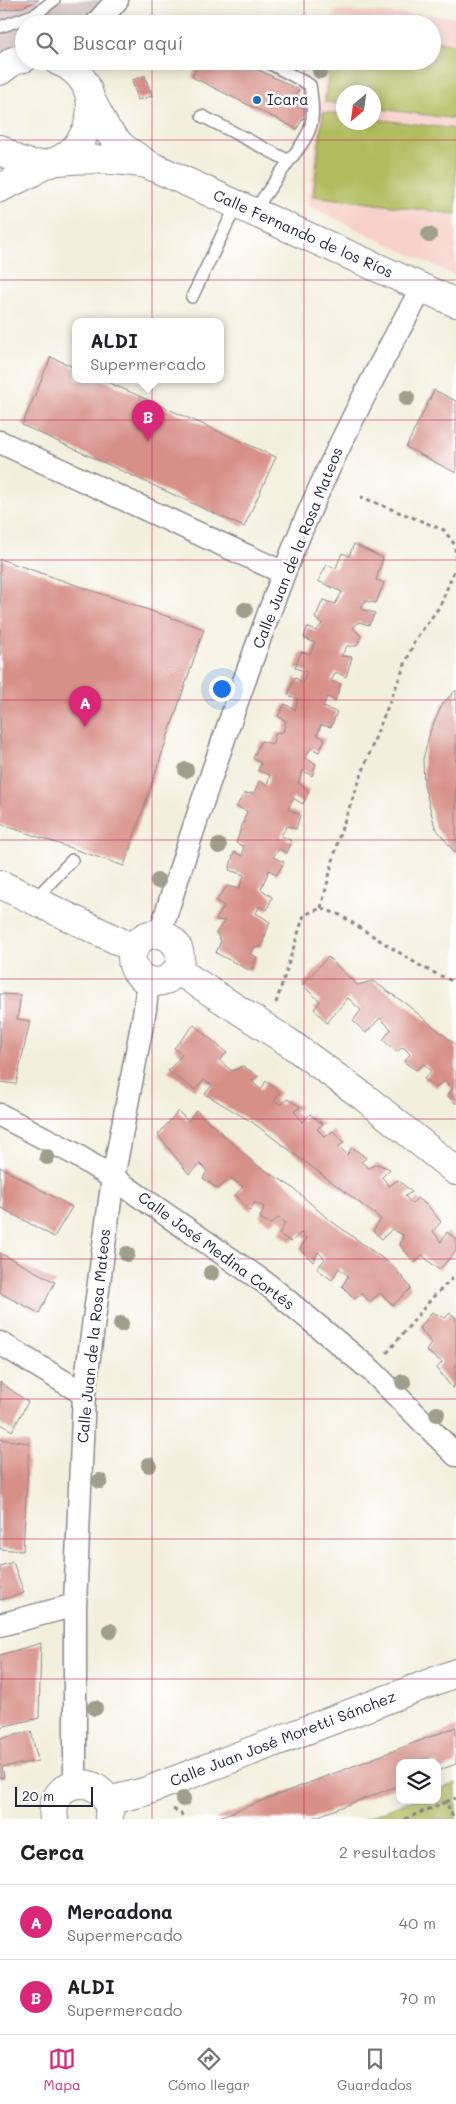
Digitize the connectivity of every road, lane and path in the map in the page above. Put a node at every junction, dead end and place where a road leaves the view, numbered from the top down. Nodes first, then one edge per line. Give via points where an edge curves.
1 (54, 0) edge
2 (33, 15) edge
3 (15, 22) edge
4 (0, 27) edge
5 (72, 70) edge
6 (281, 70) edge
7 (86, 80) edge
8 (202, 116) dead end
9 (0, 149) edge
10 (289, 161) junction
11 (50, 162) junction
12 (150, 165) junction
13 (0, 188) edge
14 (246, 208) junction
15 (422, 288) junction
16 (192, 297) dead end
17 (456, 303) edge
18 (0, 442) edge
19 (361, 497) dead end
20 (284, 573) junction
21 (72, 860) dead end
22 (0, 884) edge
23 (34, 900) junction
24 (322, 908) junction
25 (160, 933) junction
26 (133, 948) junction
27 (177, 970) junction
28 (148, 981) junction
29 (455, 981) edge
30 (274, 1008) dead end
31 (0, 1115) edge
32 (456, 1171) edge
33 (113, 1178) junction
34 (456, 1275) edge
35 (0, 1343) edge
36 (372, 1371) junction
37 (84, 1394) junction
38 (456, 1455) edge
39 (75, 1605) junction
40 (0, 1625) edge
41 (456, 1673) edge
42 (75, 1784) junction
43 (456, 1798) edge
44 (446, 1802) junction
45 (109, 1810) edge
46 (54, 1819) edge
47 (405, 1819) edge
48 (454, 1819) edge

1 - 2 lane
3 - 4 lane
5 - 7 street, Calle Fernando de los Ríos
6 - 10 lane via 310,85 314,112 308,138
7 - 11 street via 89,126 70,153
7 - 12 street, Calle Fernando de los Ríos via 107,130 122,147
8 - 10 lane
9 - 11 street, Calle Fernando de los Ríos via 14,160 30,164
10 - 14 lane
11 - 12 street, Calle Fernando de los Ríos via 90,159
11 - 13 street
12 - 14 street, Calle Fernando de los Ríos
14 - 15 street, Calle Fernando de los Ríos
14 - 16 lane
15 - 17 street, Calle Fernando de los Ríos
15 - 20 street, Calle Juan de la Rosa Mateos via 348,428
18 - 20 street
19 - 24 path via 444,530 455,545 456,566 440,606 415,640 377,733 340,832
20 - 25 street, Calle Juan de la Rosa Mateos via 220,749
21 - 23 lane
22 - 23 street
23 - 26 street
24 - 29 path via 340,915 422,967
24 - 30 path via 304,915
25 - 26 street via 148,934
25 - 27 street via 175,943 179,951
26 - 28 street via 133,966 140,977
27 - 28 street via 163,981
27 - 32 street via 288,1042
28 - 33 street, Calle Juan de la Rosa Mateos via 144,1019
31 - 33 street, Calle José Medina Cortés
33 - 36 street, Calle José Medina Cortés via 267,1284
33 - 37 street, Calle Juan de la Rosa Mateos
34 - 36 path via 433,1297
35 - 37 street
36 - 38 street, Calle José Medina Cortés
37 - 39 street, Calle Juan de la Rosa Mateos
39 - 40 street
39 - 42 street, Calle Juan de la Rosa Mateos
41 - 45 street, Calle Juan José Moretti Sánchez via 144,1792
42 - 45 street via 93,1786
42 - 46 street via 61,1791 55,1799
43 - 44 path
44 - 47 path
44 - 48 path

